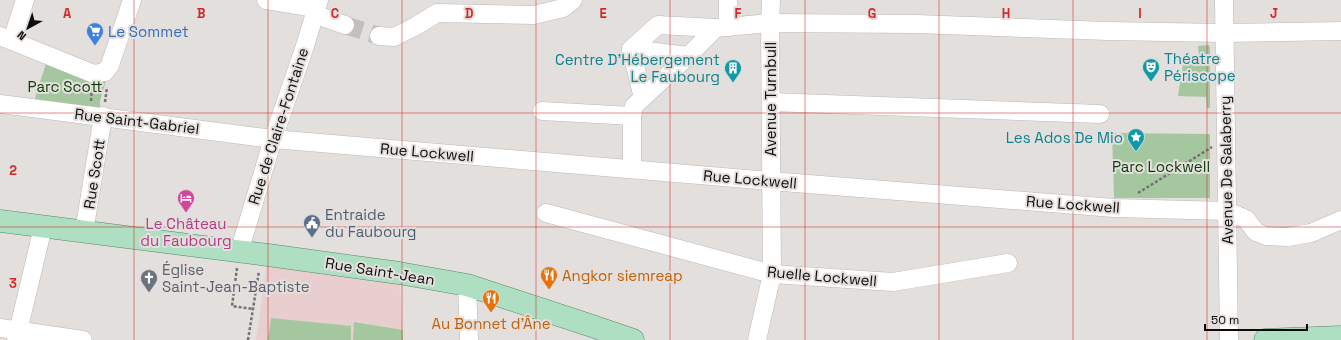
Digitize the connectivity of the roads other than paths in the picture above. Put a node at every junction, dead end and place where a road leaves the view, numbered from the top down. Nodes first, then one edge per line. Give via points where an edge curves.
1 (25, 0) edge
2 (132, 0) edge
3 (266, 0) edge
4 (573, 0) edge
5 (728, 0) edge
6 (771, 0) edge
7 (1224, 0) edge
8 (316, 7) edge
9 (770, 23) junction
10 (345, 24) tunnel mouth
11 (722, 27) junction
12 (1341, 31) edge
13 (1224, 32) junction
14 (379, 36) tunnel mouth
15 (6, 38) edge
16 (631, 48) junction
17 (688, 56) junction
18 (643, 98) junction
19 (771, 102) junction
20 (0, 104) edge
21 (542, 111) dead end
22 (1100, 114) dead end
23 (96, 115) junction
24 (632, 116) junction
25 (273, 139) junction
26 (632, 169) junction
27 (770, 182) junction
28 (1227, 211) junction
29 (546, 212) dead end
30 (1341, 220) edge
31 (0, 221) edge
32 (43, 227) junction
33 (84, 232) junction
34 (238, 257) junction
35 (1008, 263) dead end
36 (772, 274) junction
37 (467, 285) junction
38 (0, 328) edge
39 (17, 335) edge
40 (1341, 337) edge
41 (83, 340) edge
42 (469, 340) edge
43 (633, 340) edge
44 (757, 340) edge
45 (1229, 340) edge
46 (1265, 340) edge

1 - 15 street
2 - 15 street via 106,72 94,74
3 - 8 street
4 - 14 street via 563,8 534,15 437,13 394,36
5 - 11 street
6 - 9 street, Avenue Turnbull
7 - 13 street, Avenue De Salaberry
8 - 10 street
8 - 25 street, Rue de Claire-Fontaine
9 - 11 street
9 - 13 street
9 - 19 street, Avenue Turnbull
11 - 16 street via 658,25
11 - 17 street
12 - 13 street
13 - 28 street, Avenue De Salaberry
16 - 17 street
16 - 18 street
17 - 18 street
18 - 24 street via 634,106
19 - 22 street
19 - 27 street, Avenue Turnbull
20 - 23 street, Rue Saint-Gabriel
21 - 24 street
23 - 25 street, Rue Saint-Gabriel
23 - 33 street, Rue Scott
24 - 26 street
25 - 26 street, Rue Lockwell
25 - 34 street, Rue de Claire-Fontaine
26 - 27 street, Rue Lockwell
27 - 28 street, Rue Lockwell via 1114,208
27 - 36 street, Avenue Turnbull
28 - 30 street via 1246,220 1256,232 1266,236 1287,237 1311,233
28 - 45 street, Avenue De Salaberry
29 - 36 street, Ruelle Lockwell
31 - 32 main road, Rue Saint-Jean
32 - 33 main road, Rue Saint-Jean
32 - 39 street
33 - 34 main road, Rue Saint-Jean
34 - 37 main road, Rue Saint-Jean via 399,273
35 - 36 street, Ruelle Lockwell via 893,282
36 - 44 street, Avenue Turnbull
37 - 42 street
37 - 43 main road, Rue Saint-Jean
38 - 39 street
39 - 41 street
40 - 46 main road

